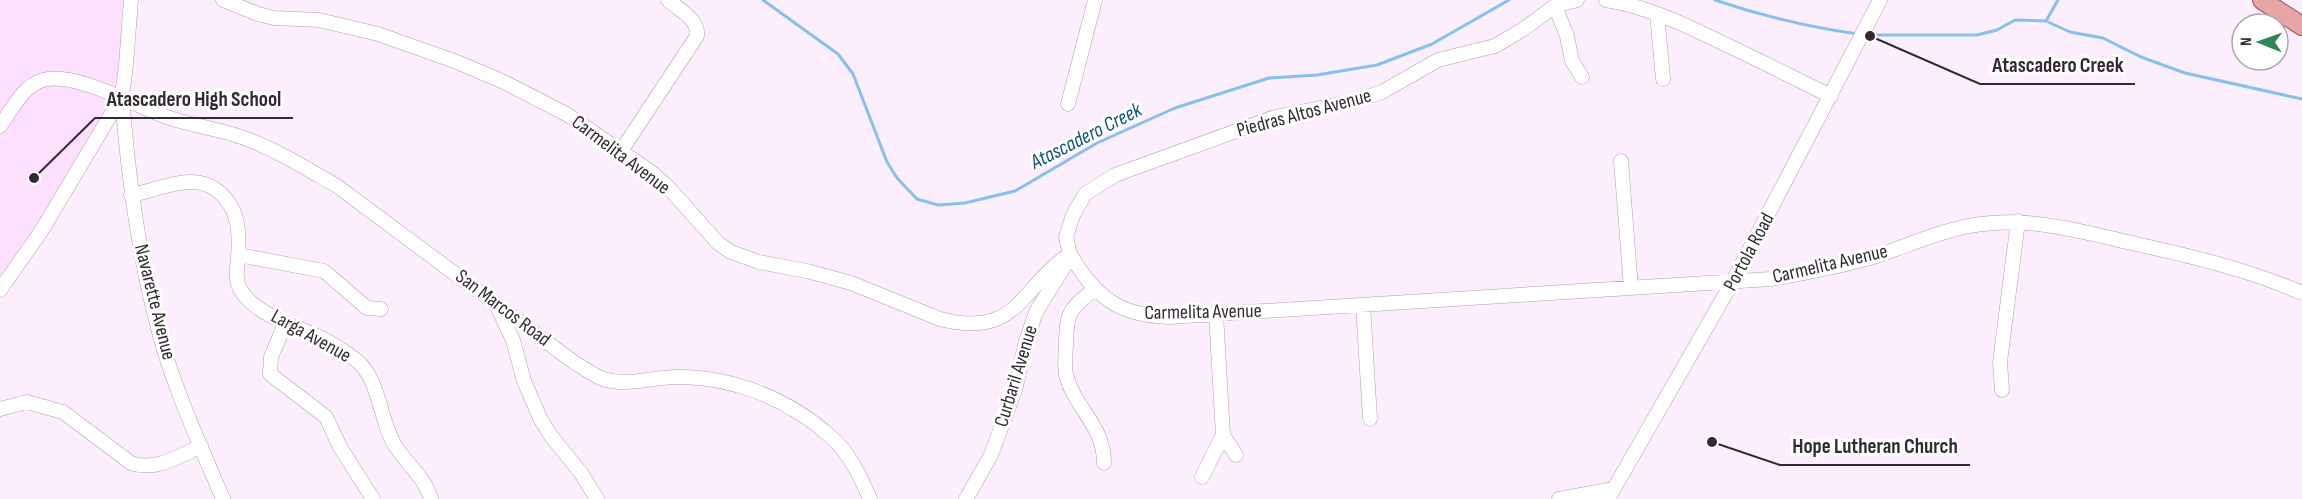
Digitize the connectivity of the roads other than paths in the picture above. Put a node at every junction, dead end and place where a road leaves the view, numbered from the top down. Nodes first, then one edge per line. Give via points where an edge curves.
1 (131, 0) edge
2 (223, 0) edge
3 (668, 0) edge
4 (1095, 0) edge
5 (1577, 0) edge
6 (1606, 0) edge
7 (1880, 0) edge
8 (2262, 0) edge
9 (1555, 6) junction
10 (1657, 14) junction
11 (2302, 26) edge
12 (1582, 77) dead end
13 (1663, 79) dead end
14 (122, 96) junction
15 (1831, 96) junction
16 (1068, 104) dead end
17 (0, 126) edge
18 (621, 151) junction
19 (1622, 161) dead end
20 (131, 195) junction
21 (2018, 221) junction
22 (1070, 254) junction
23 (238, 255) junction
24 (1733, 281) junction
25 (1631, 288) junction
26 (1095, 289) junction
27 (0, 290) edge
28 (2302, 293) edge
29 (496, 304) junction
30 (1363, 305) junction
31 (381, 309) dead end
32 (1216, 314) junction
33 (285, 324) junction
34 (2002, 390) dead end
35 (0, 409) edge
36 (1370, 419) dead end
37 (1223, 435) junction
38 (201, 446) junction
39 (1236, 455) dead end
40 (1104, 463) dead end
41 (1202, 477) dead end
42 (1611, 494) edge
43 (223, 499) edge
44 (373, 499) edge
45 (431, 499) edge
46 (597, 499) edge
47 (870, 499) edge
48 (966, 499) edge
49 (1559, 499) edge

1 - 14 street
2 - 18 street, Carmelita Avenue via 274,18 319,20 378,34 457,62 568,116
3 - 18 street via 694,22 697,36
4 - 16 street
5 - 9 street, Piedras Altos Avenue
6 - 10 street
7 - 15 street, Portola Road
8 - 11 main road
9 - 12 street via 1568,36 1572,61
9 - 22 street, Piedras Altos Avenue via 1495,46 1438,60 1382,92 1275,117 1115,175 1085,194 1073,215 1066,237
10 - 13 street
10 - 15 street
14 - 17 street, San Marcos Road via 67,80 43,80 29,87
14 - 20 street, Navarette Avenue
14 - 27 street via 42,230
14 - 29 street, San Marcos Road via 165,117 243,137 306,168 365,206
15 - 24 street, Portola Road
18 - 22 street, Carmelita Avenue via 667,186 718,243 731,252 851,283 953,322 979,323 1008,314 1056,263
19 - 25 street
20 - 23 street, Larga Avenue via 187,182 212,187 233,208 239,224
20 - 38 street, Navarette Avenue via 160,334
21 - 24 street, Carmelita Avenue via 1959,228 1823,270
21 - 28 street, Carmelita Avenue via 2051,224 2167,251 2266,278
21 - 34 street via 2000,362
22 - 26 street, Carmelita Avenue
22 - 48 street, Curbaril Avenue via 1036,312 1015,390 991,455
23 - 31 street via 324,271 367,308
23 - 33 street, Larga Avenue via 236,274 241,291
24 - 25 street, Carmelita Avenue
24 - 42 street, Portola Road
25 - 30 street, Carmelita Avenue
26 - 32 street, Carmelita Avenue via 1116,306 1135,314
26 - 40 street via 1072,308 1066,321 1066,373 1072,392 1104,447
29 - 46 street via 540,418
29 - 47 street, San Marcos Road via 602,379 627,383 675,377 709,379 743,386 775,399 832,438 846,454
30 - 32 street, Carmelita Avenue
30 - 36 street
32 - 37 street
33 - 44 street via 271,357 270,374 326,417
33 - 45 street, Larga Avenue via 307,331 362,365 394,445 423,480
35 - 38 street via 27,402 63,412 140,466 157,465
37 - 39 street
37 - 41 street
38 - 43 street, Navarette Avenue
42 - 49 street

